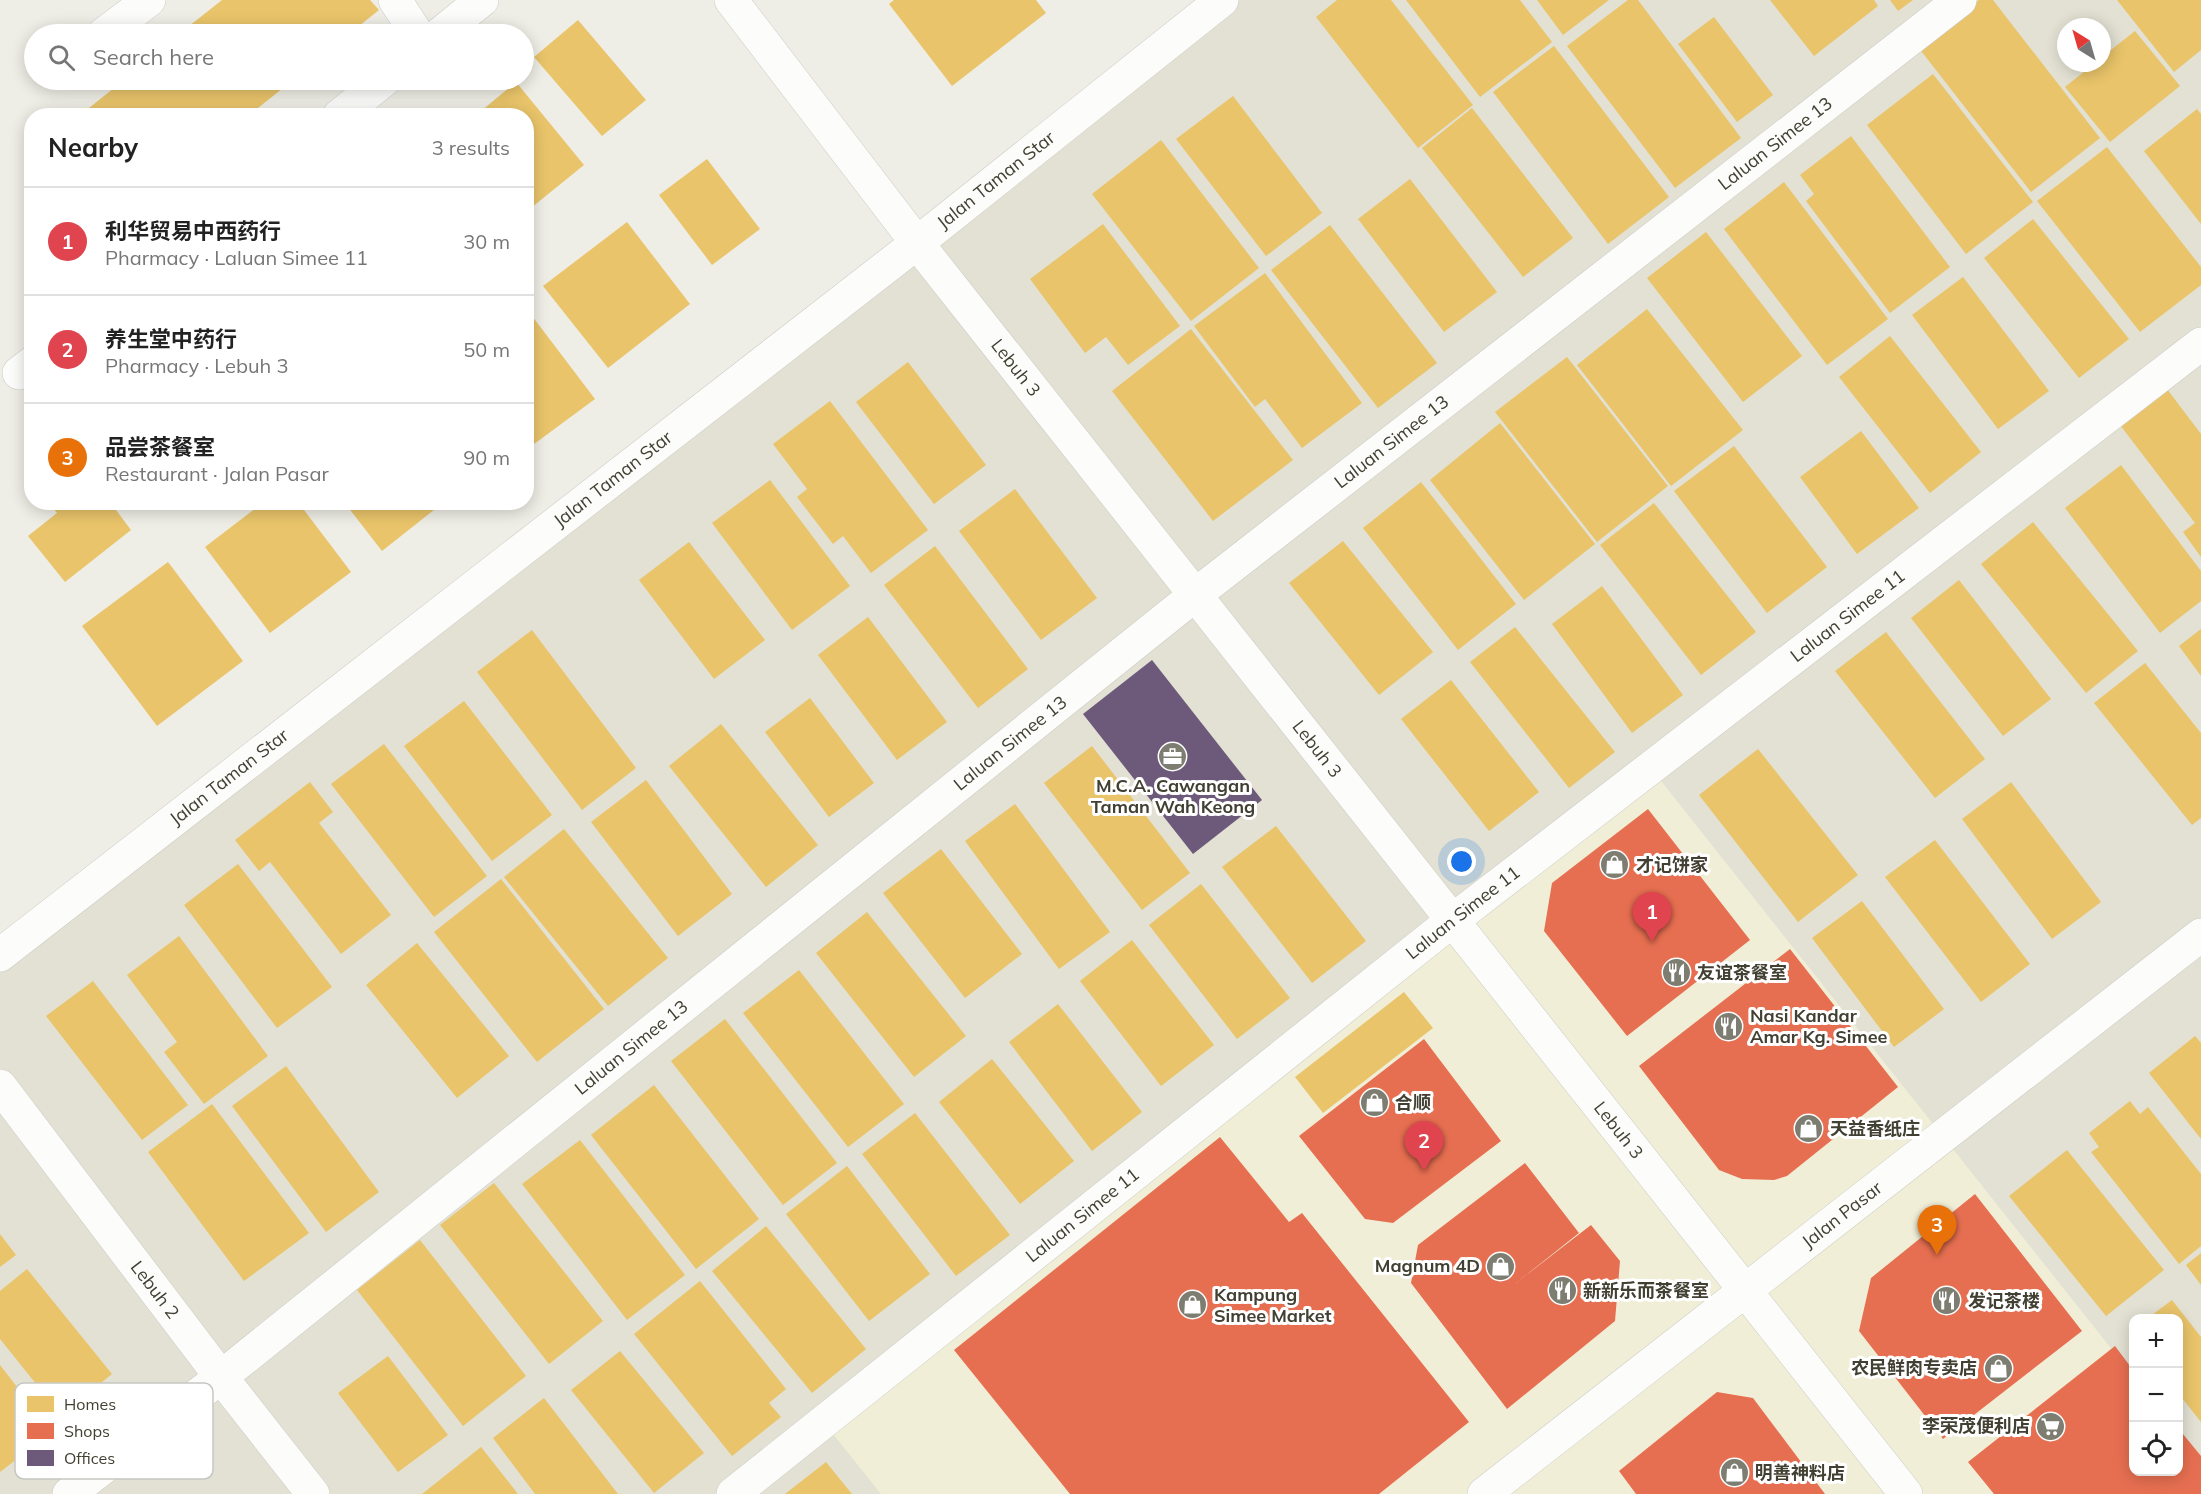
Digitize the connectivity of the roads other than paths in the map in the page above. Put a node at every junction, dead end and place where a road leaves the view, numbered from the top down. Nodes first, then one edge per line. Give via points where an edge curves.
1 (149, 0) edge
2 (395, 0) edge
3 (482, 0) edge
4 (731, 0) edge
5 (1222, 0) edge
6 (1960, 0) edge
7 (117, 24) edge
8 (411, 24) edge
9 (452, 24) edge
10 (372, 90) edge
11 (349, 108) edge
12 (917, 243) junction
13 (2201, 344) edge
14 (1195, 595) junction
15 (1453, 920) junction
16 (2201, 935) edge
17 (0, 955) edge
18 (0, 1086) edge
19 (1746, 1290) junction
20 (221, 1377) junction
21 (213, 1383) edge
22 (88, 1479) edge
23 (69, 1494) edge
24 (313, 1494) edge
25 (733, 1494) edge
26 (1484, 1494) edge
27 (1906, 1494) edge

1 - 7 street
2 - 8 street
3 - 9 street
4 - 12 street, Lebuh 3
5 - 12 street, Jalan Taman Star
6 - 14 street, Laluan Simee 13
10 - 11 street
12 - 14 street, Lebuh 3
12 - 17 street, Jalan Taman Star
13 - 15 street, Laluan Simee 11
14 - 15 street, Lebuh 3
14 - 20 street, Laluan Simee 13
15 - 19 street, Lebuh 3
15 - 25 street, Laluan Simee 11
16 - 19 street, Jalan Pasar
18 - 20 street, Lebuh 2
19 - 26 street, Jalan Pasar
19 - 27 street, Lebuh 3
20 - 21 street, Laluan Simee 13
20 - 24 street, Lebuh 2
22 - 23 street, Laluan Simee 13

